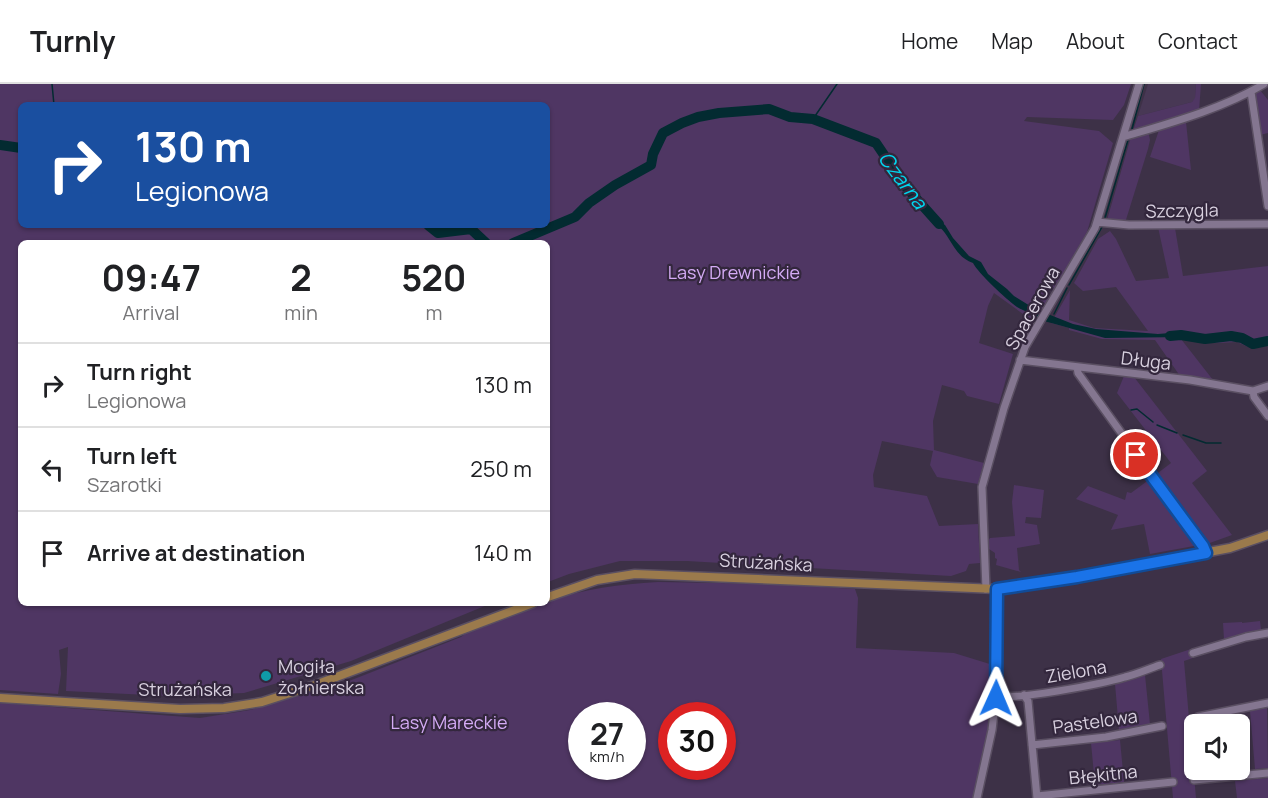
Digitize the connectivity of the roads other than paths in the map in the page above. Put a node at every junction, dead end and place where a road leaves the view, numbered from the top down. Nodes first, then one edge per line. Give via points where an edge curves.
1 (1139, 84) edge
2 (1264, 84) edge
3 (1251, 92) junction
4 (1123, 137) junction
5 (1268, 206) edge
6 (1097, 222) junction
7 (1268, 224) edge
8 (1020, 360) junction
9 (1077, 367) junction
10 (1268, 386) edge
11 (1253, 391) junction
12 (1268, 417) edge
13 (1268, 535) edge
14 (1206, 553) junction
15 (986, 589) junction
16 (997, 589) junction
17 (550, 596) edge
18 (525, 606) edge
19 (1268, 633) edge
20 (1193, 653) dead end
21 (1160, 665) dead end
22 (996, 695) junction
23 (1024, 695) junction
24 (0, 698) edge
25 (1268, 703) edge
26 (1213, 714) edge
27 (1162, 726) dead end
28 (1032, 745) junction
29 (1268, 773) edge
30 (1250, 775) edge
31 (1173, 782) dead end
32 (1037, 797) edge
33 (977, 798) edge

1 - 4 street, Spacerowa
2 - 3 street
3 - 4 street
3 - 5 street
4 - 6 street, Spacerowa
6 - 7 street, Szczygla
6 - 8 street, Spacerowa
8 - 9 street, Długa
8 - 15 street, Spacerowa via 982,487
9 - 11 street, Długa
9 - 14 street
10 - 11 street, Długa
11 - 12 street
13 - 14 main road, Strużańska
14 - 16 main road, Strużańska
15 - 16 main road, Strużańska
15 - 17 main road, Strużańska via 635,574 597,580
16 - 22 street
18 - 24 main road, Strużańska via 284,697 250,705 180,709
19 - 20 street
21 - 23 street, Zielona via 1124,678
22 - 23 street, Zielona
22 - 33 street
23 - 28 street via 1028,701
25 - 26 street
27 - 28 street, Pastelowa
28 - 32 street
29 - 30 street
31 - 32 street, Błękitna

